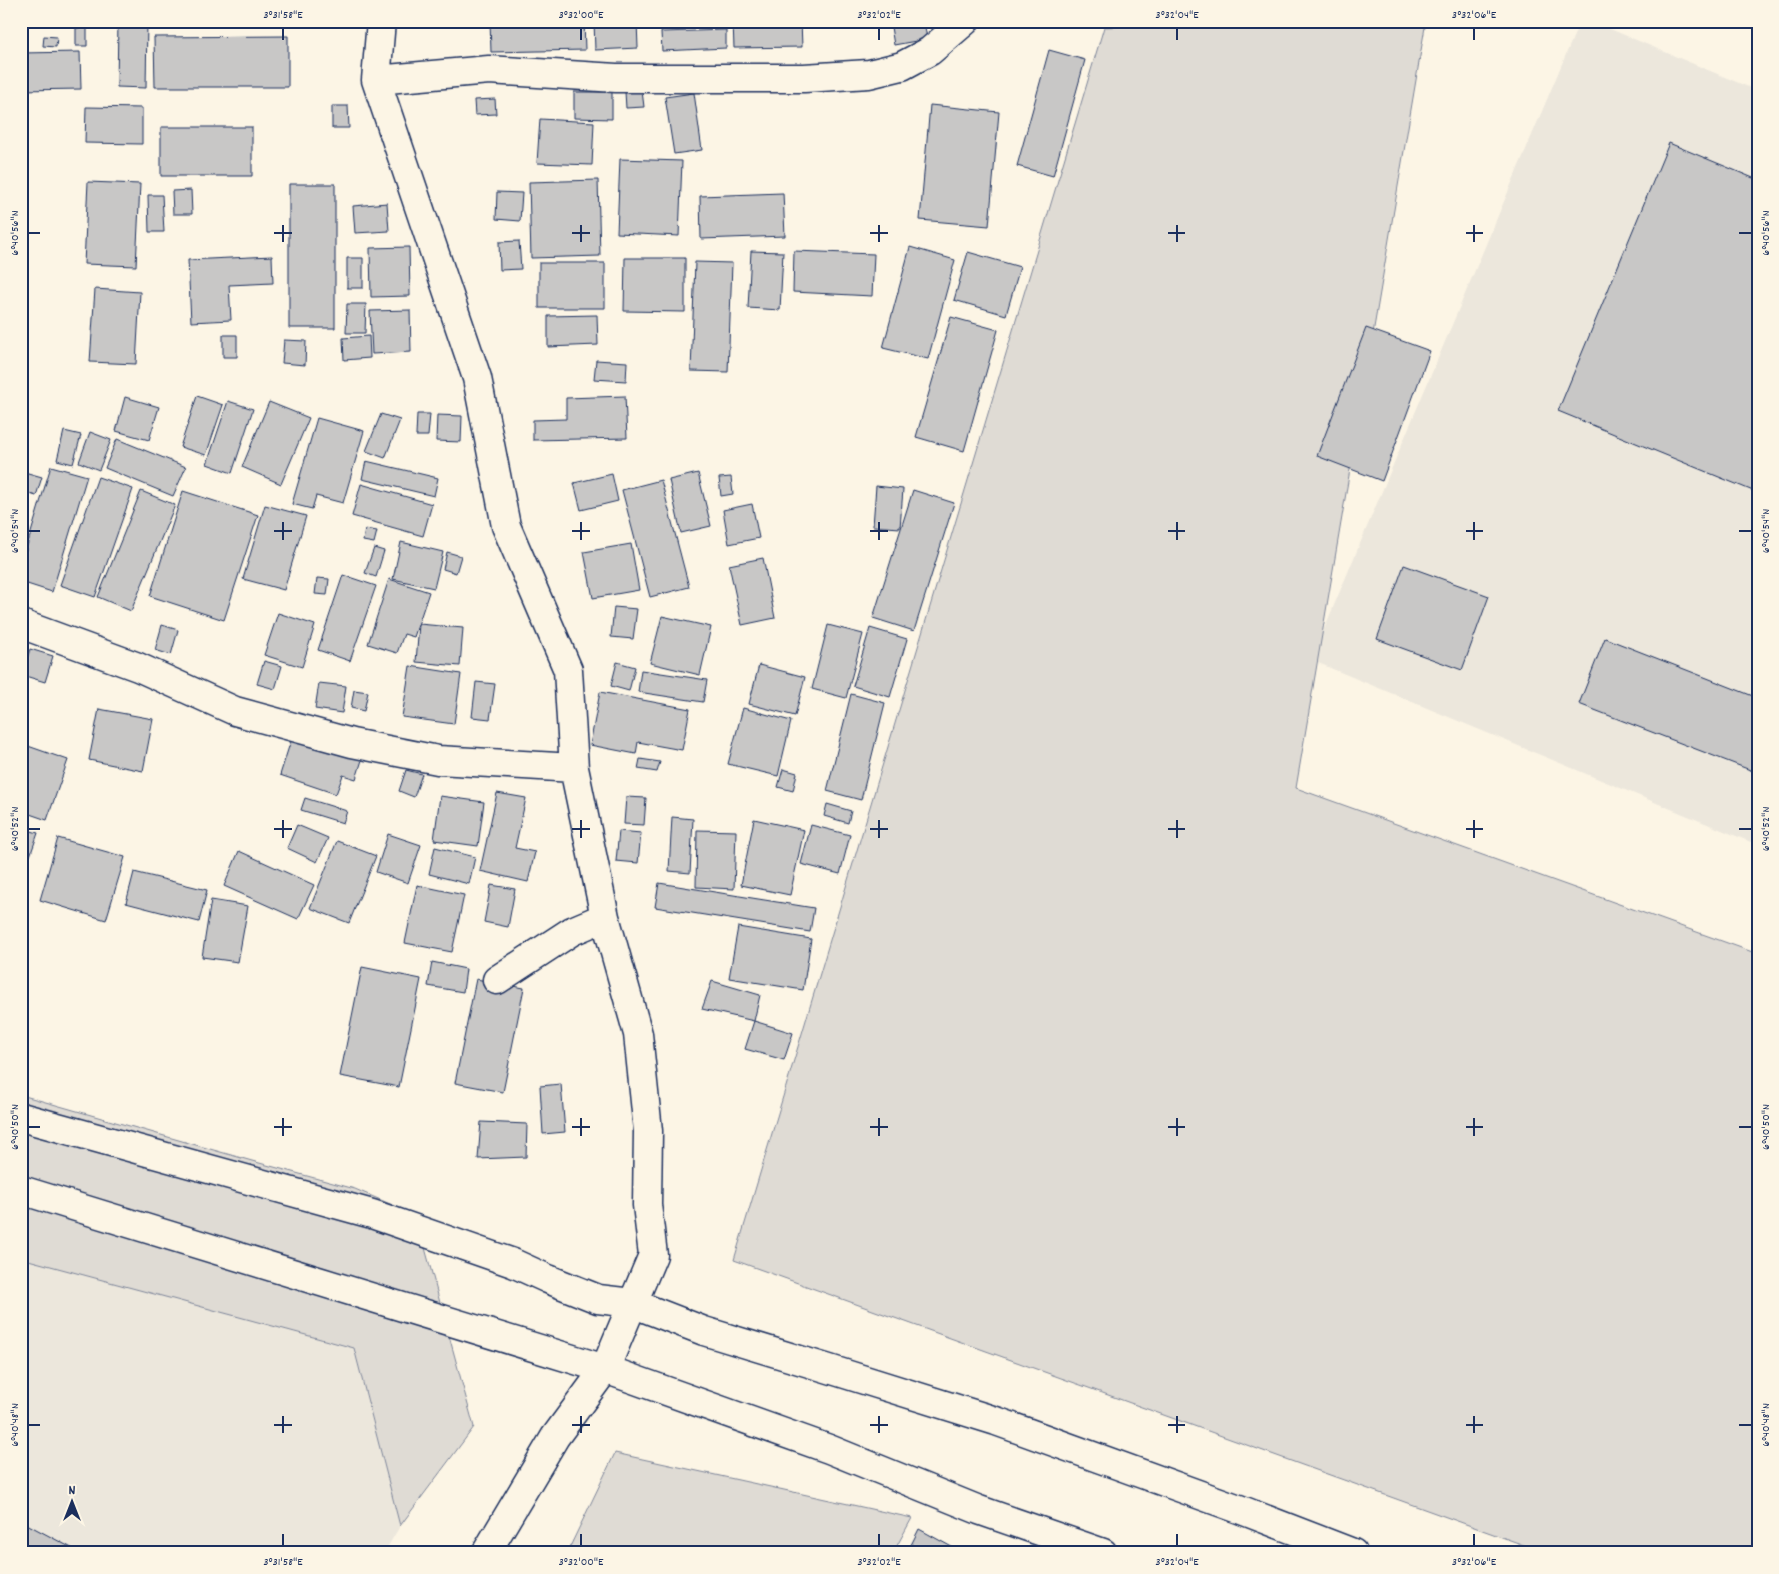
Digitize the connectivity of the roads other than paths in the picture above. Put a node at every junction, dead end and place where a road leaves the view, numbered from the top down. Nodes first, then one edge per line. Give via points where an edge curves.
1 (381, 21) edge
2 (965, 21) edge
3 (376, 80) junction
4 (21, 624) edge
5 (574, 768) junction
6 (605, 918) junction
7 (497, 980) dead end
8 (21, 1117) edge
9 (21, 1190) edge
10 (632, 1304) junction
11 (606, 1369) junction
12 (486, 1553) edge
13 (1103, 1553) edge
14 (1353, 1553) edge

1 - 3 street
2 - 3 street via 930,51 902,66 869,74 804,78 616,78 489,70
3 - 5 street via 477,378 506,526 568,670
4 - 5 street via 138,667 235,711 352,743 438,760
5 - 6 street
6 - 7 street via 572,931
6 - 10 street via 638,1034 648,1131 647,1205 653,1255
8 - 10 street via 372,1214 513,1263 598,1299
9 - 11 street
10 - 11 street
10 - 14 street via 704,1331 996,1421
11 - 12 street via 555,1438
11 - 13 street via 829,1449 979,1510

